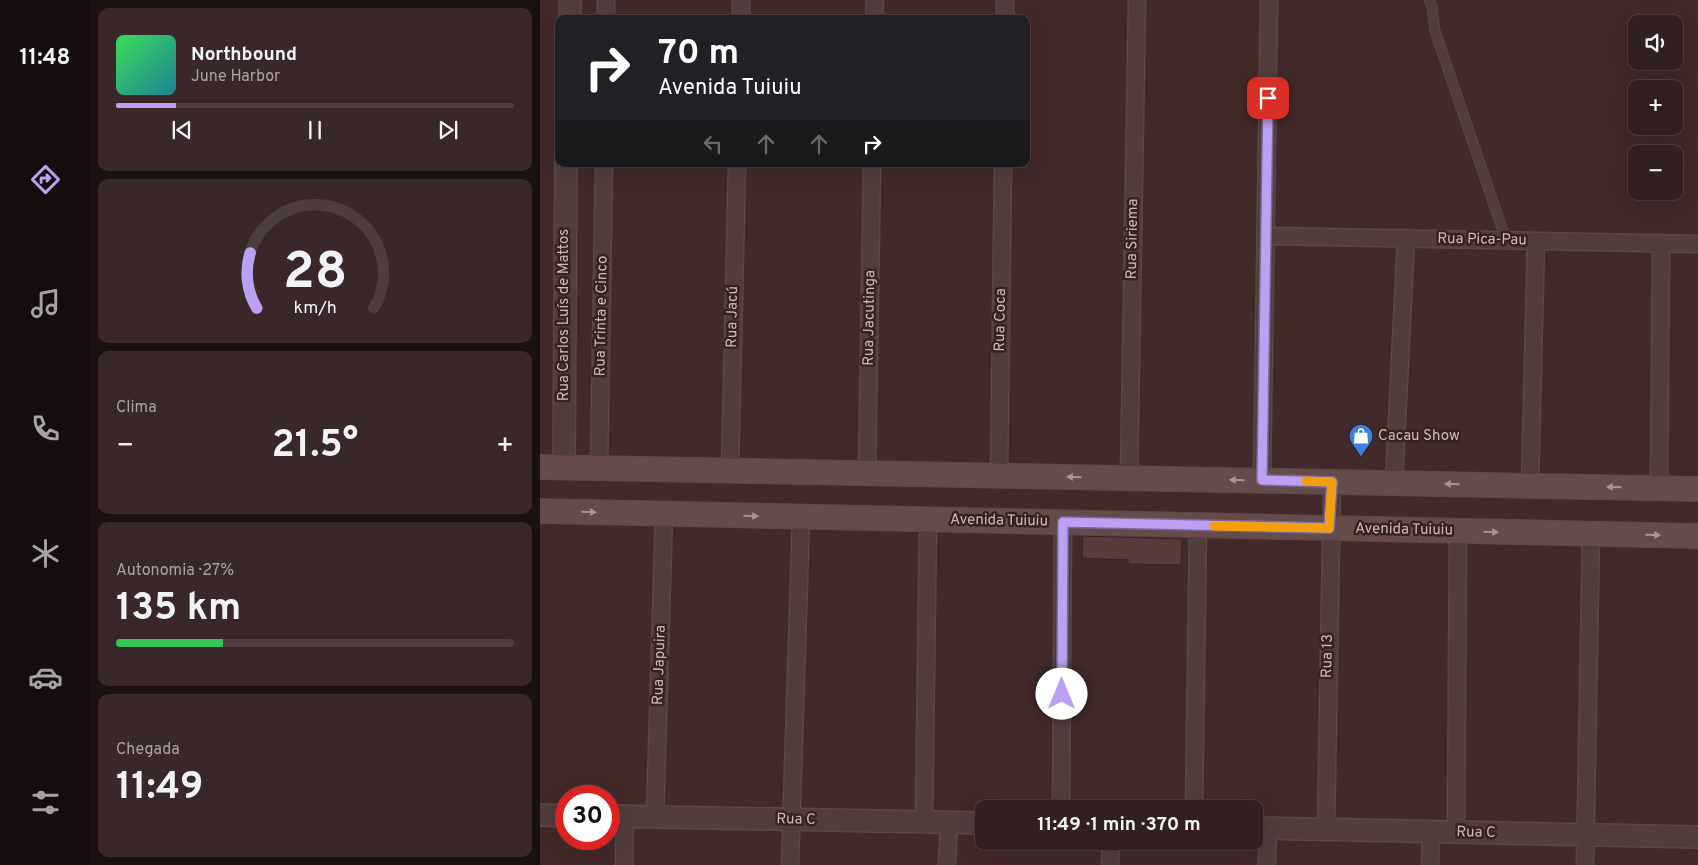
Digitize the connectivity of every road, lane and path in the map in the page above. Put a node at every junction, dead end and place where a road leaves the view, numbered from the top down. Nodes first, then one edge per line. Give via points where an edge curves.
1 (570, 0) edge
2 (606, 0) edge
3 (741, 0) edge
4 (874, 0) edge
5 (1005, 0) edge
6 (1137, 0) edge
7 (1269, 0) edge
8 (1429, 0) edge
9 (570, 15) edge
10 (606, 15) edge
11 (740, 15) edge
12 (874, 15) edge
13 (1005, 15) edge
14 (566, 167) edge
15 (604, 167) edge
16 (737, 167) edge
17 (872, 167) edge
18 (1003, 167) edge
19 (1266, 236) junction
20 (1406, 238) junction
21 (1506, 240) junction
22 (1536, 241) junction
23 (1661, 243) junction
24 (1698, 244) edge
25 (540, 467) edge
26 (564, 467) junction
27 (600, 468) junction
28 (730, 470) junction
29 (868, 473) junction
30 (1000, 475) junction
31 (1129, 478) junction
32 (1262, 480) junction
33 (1332, 482) junction
34 (1394, 483) junction
35 (1530, 485) junction
36 (1659, 488) junction
37 (1698, 489) edge
38 (540, 511) edge
39 (664, 514) junction
40 (801, 517) junction
41 (928, 519) junction
42 (1063, 522) junction
43 (1198, 525) junction
44 (1329, 528) junction
45 (1458, 531) junction
46 (1591, 534) junction
47 (1698, 536) edge
48 (1061, 800) edge
49 (1194, 800) edge
50 (540, 815) edge
51 (555, 816) edge
52 (620, 817) edge
53 (655, 817) junction
54 (793, 820) junction
55 (924, 822) junction
56 (949, 823) junction
57 (975, 824) edge
58 (1263, 828) edge
59 (1326, 830) junction
60 (1431, 832) junction
61 (1456, 832) junction
62 (1585, 835) junction
63 (1698, 837) edge
64 (620, 838) edge
65 (1263, 840) edge
66 (1111, 850) edge
67 (624, 865) edge
68 (790, 865) edge
69 (947, 865) edge
70 (1110, 865) edge
71 (1267, 865) edge
72 (1430, 865) edge
73 (1585, 865) edge

1 - 9 street
2 - 10 street
3 - 11 street
4 - 12 street
5 - 13 street
6 - 31 street, Rua Siriema
7 - 19 street
8 - 21 lane via 1436,31
14 - 26 street, Rua Carlos Luís de Mattos
15 - 27 street, Rua Trinta e Cinco
16 - 28 street, Rua Jacú
17 - 29 street, Rua Jacutinga
18 - 30 street, Rua Coca
19 - 20 street, Rua Pica-Pau
19 - 32 street
20 - 21 street, Rua Pica-Pau
20 - 34 street
21 - 22 street, Rua Pica-Pau
22 - 23 street, Rua Pica-Pau
22 - 35 street
23 - 24 street, Rua Pica-Pau
23 - 36 street
25 - 26 main road
26 - 27 main road
27 - 28 main road
28 - 29 main road
29 - 30 main road
31 -> 30 main road
32 -> 31 main road
32 - 33 main road
33 - 34 main road
33 - 44 street, Rua 13
35 -> 34 main road
36 -> 35 main road
36 - 37 main road
38 -> 39 main road, Avenida Tuiuiu
39 -> 40 main road, Avenida Tuiuiu
39 - 53 street, Rua Japuira
40 - 41 main road, Avenida Tuiuiu
40 - 54 street
41 - 42 main road, Avenida Tuiuiu
41 - 55 street
42 - 43 main road, Avenida Tuiuiu
42 - 48 street
43 - 44 main road, Avenida Tuiuiu
43 - 49 street
44 - 45 main road, Avenida Tuiuiu
44 - 59 street, Rua 13
45 -> 46 main road, Avenida Tuiuiu
45 - 61 street
46 -> 47 main road, Avenida Tuiuiu
46 - 62 street
50 - 51 street
52 - 53 street, Rua C
53 - 54 street, Rua C
54 - 55 street, Rua C
54 - 68 street
55 - 56 street, Rua C
56 - 57 street, Rua C
56 - 69 street
58 - 59 street, Rua C
59 - 60 street, Rua C
60 - 61 street, Rua C
60 - 72 street
61 - 62 street, Rua C
62 - 63 street, Rua C
62 - 73 street
64 - 67 street
65 - 71 street
66 - 70 street

